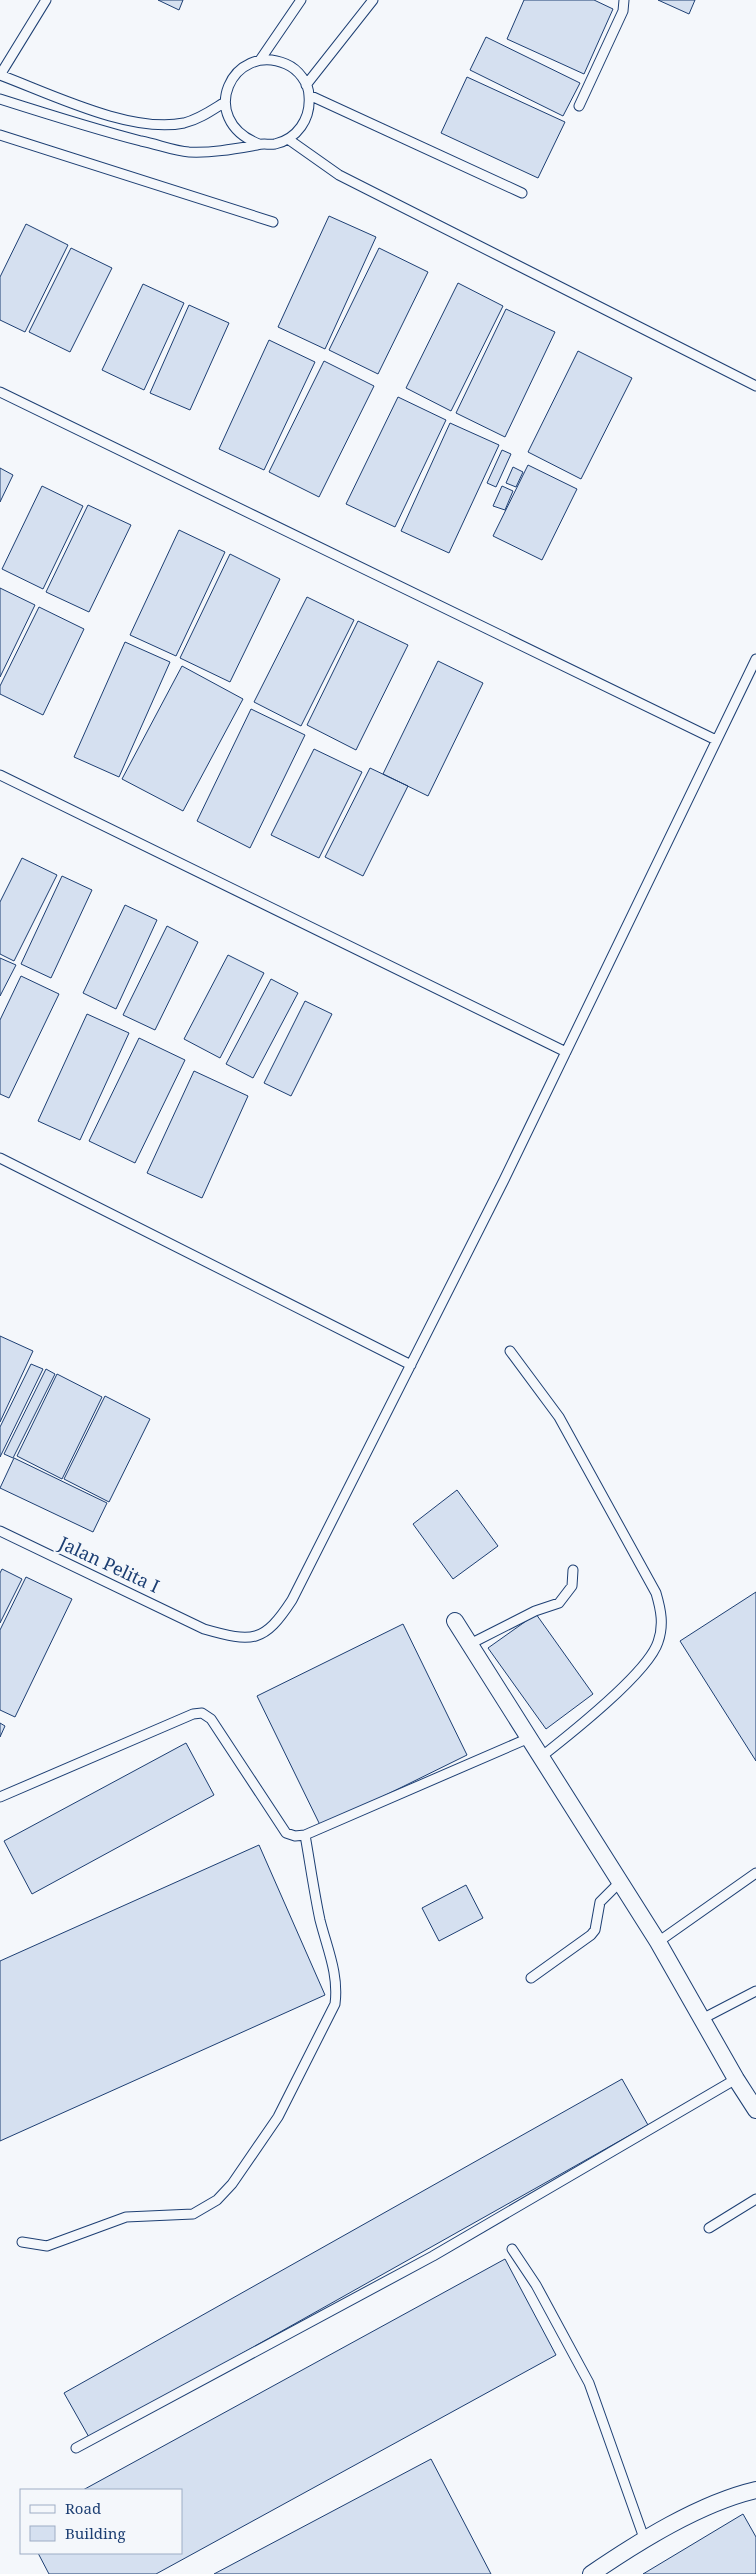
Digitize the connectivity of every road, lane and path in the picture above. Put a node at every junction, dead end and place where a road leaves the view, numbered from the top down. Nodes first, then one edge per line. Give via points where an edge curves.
1 (46, 0) edge
2 (301, 0) edge
3 (373, 0) edge
4 (624, 0) edge
5 (260, 60) junction
6 (0, 75) edge
7 (306, 85) junction
8 (310, 95) junction
9 (0, 100) edge
10 (225, 102) junction
11 (579, 106) dead end
12 (0, 135) edge
13 (288, 139) junction
14 (259, 144) junction
15 (522, 192) dead end
16 (273, 222) dead end
17 (756, 386) edge
18 (0, 392) edge
19 (756, 659) edge
20 (716, 740) junction
21 (0, 775) edge
22 (566, 1052) junction
23 (0, 1158) edge
24 (510, 1352) dead end
25 (411, 1365) junction
26 (0, 1532) edge
27 (573, 1570) dead end
28 (456, 1621) dead end
29 (470, 1644) junction
30 (530, 1738) junction
31 (541, 1757) junction
32 (0, 1796) edge
33 (305, 1835) junction
34 (756, 1873) edge
35 (619, 1883) junction
36 (658, 1942) junction
37 (531, 1978) dead end
38 (756, 1991) edge
39 (702, 2019) junction
40 (736, 2079) junction
41 (756, 2110) edge
42 (756, 2199) edge
43 (709, 2228) dead end
44 (22, 2242) dead end
45 (512, 2249) dead end
46 (76, 2448) dead end
47 (756, 2490) edge
48 (644, 2538) junction
49 (591, 2574) edge

1 - 6 lane
2 - 5 lane
3 - 7 lane
4 - 11 lane via 623,11
5 - 7 lane via 288,65 299,73
5 - 10 lane via 235,75
6 - 10 lane via 99,112 152,125 187,122
7 - 8 lane
8 - 13 lane via 309,112 301,128
8 - 15 lane
9 - 14 lane via 102,131 187,152 224,152
10 - 14 lane via 227,116 234,129
12 - 16 lane
13 - 14 lane via 274,144
13 - 17 lane via 339,175
18 - 20 lane
19 - 20 lane, Jalan Pelita I
20 - 22 lane, Jalan Pelita I
21 - 22 lane
22 - 25 lane, Jalan Pelita I
23 - 25 lane
24 - 31 lane via 559,1417 656,1593 662,1625 658,1643 648,1661
25 - 26 lane, Jalan Pelita I via 292,1600 278,1622 266,1633 252,1638 204,1629
27 - 29 lane via 572,1586 559,1603
28 - 29 street
29 - 30 street
30 - 31 street
30 - 33 lane
31 - 35 street
32 - 33 lane via 202,1713 211,1719 286,1833
33 - 44 lane via 321,1921 331,1952 336,1992 334,2004 278,2117 255,2151 217,2200 192,2214 126,2217 47,2246
34 - 36 lane
35 - 36 street
35 - 37 lane via 600,1902 595,1930 591,1935
36 - 39 street
38 - 39 lane
39 - 40 street
40 - 41 street
40 - 46 lane via 433,2256
42 - 43 lane
45 - 48 lane via 536,2285 589,2383
47 - 48 street via 736,2495
48 - 49 street

